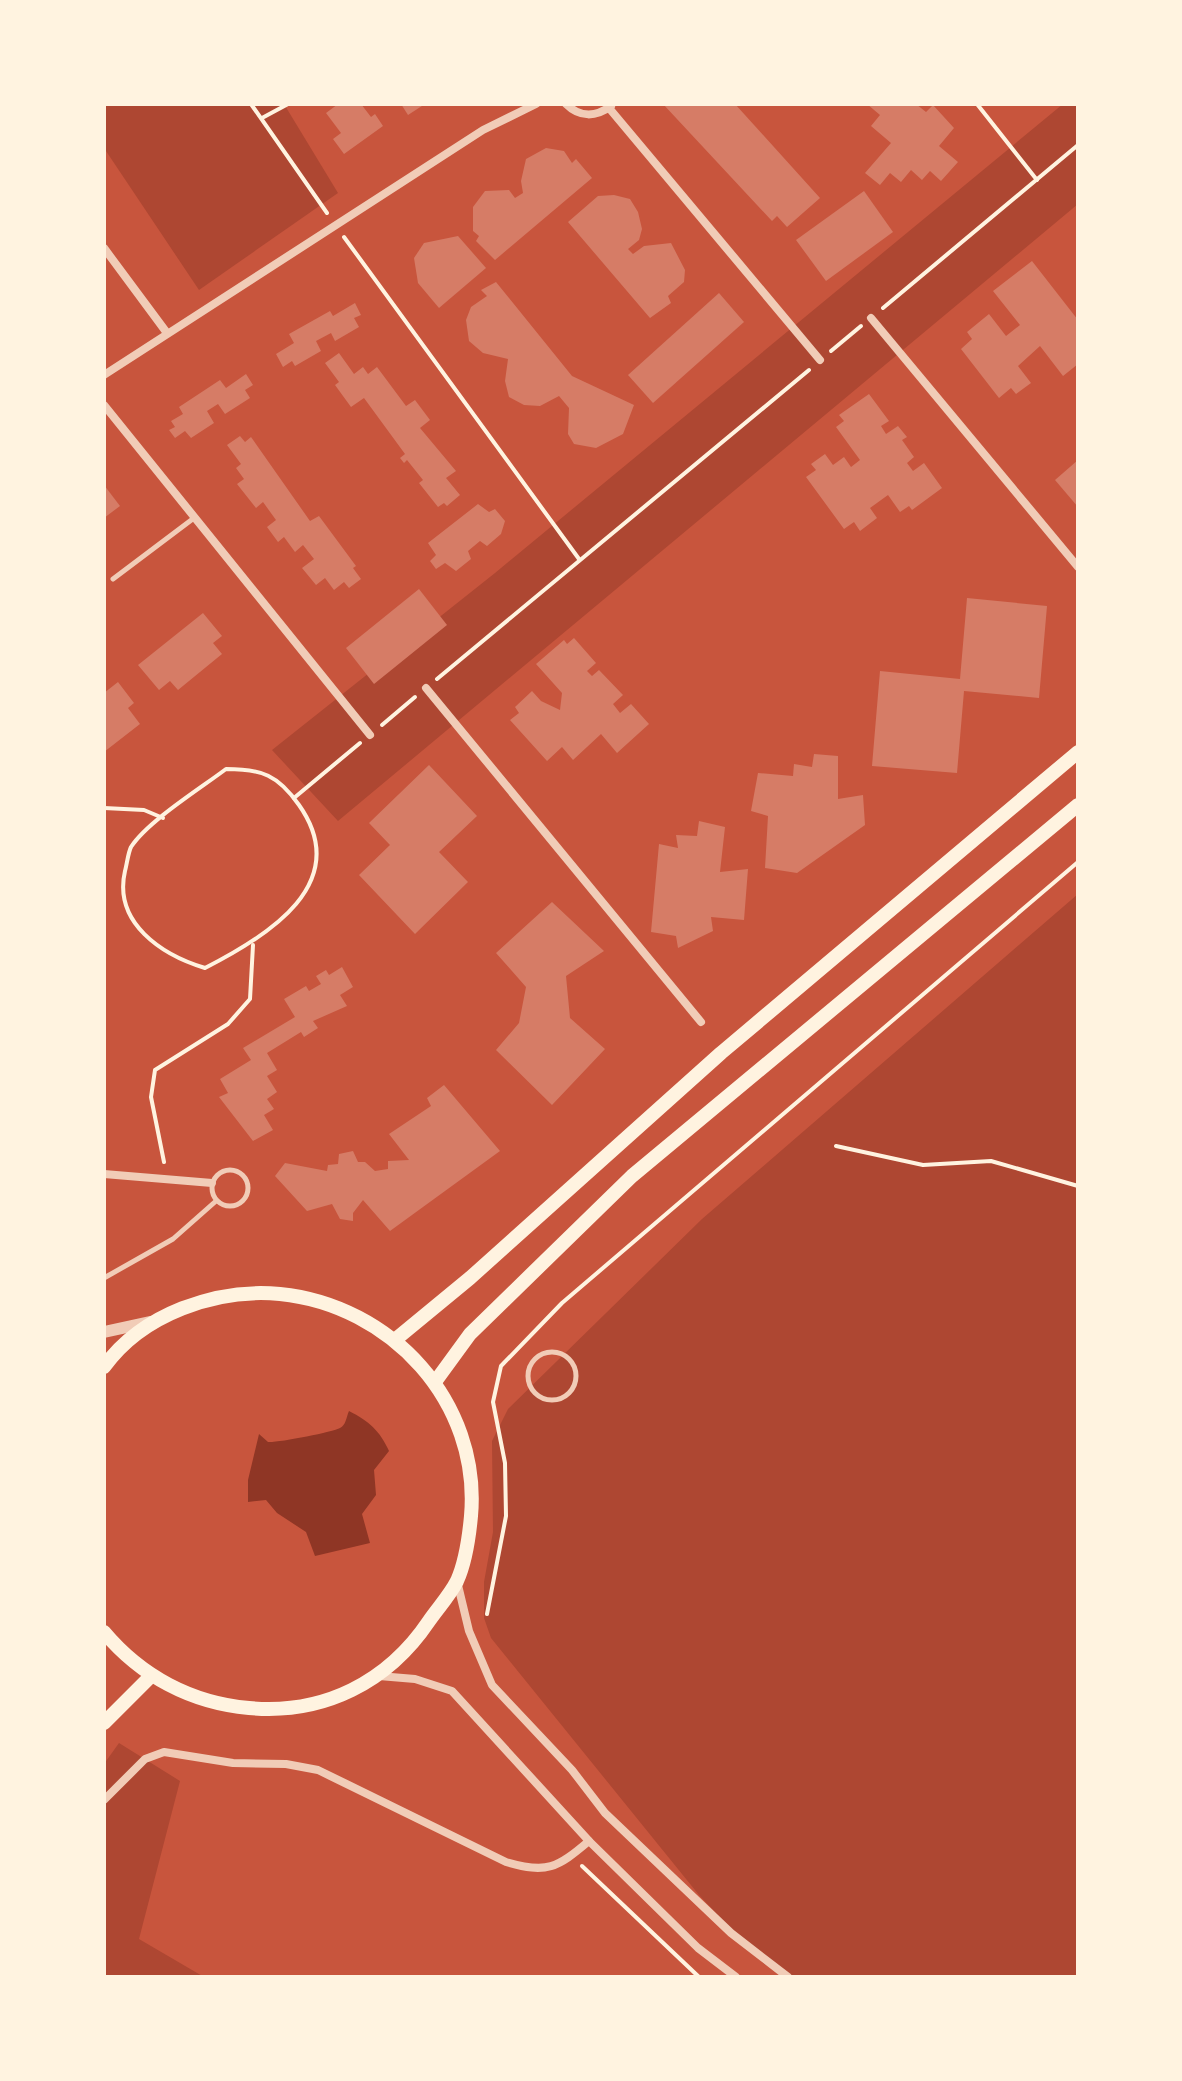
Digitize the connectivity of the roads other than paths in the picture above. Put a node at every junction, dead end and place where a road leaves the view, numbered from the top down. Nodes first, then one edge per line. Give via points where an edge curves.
1 (536, 104) edge
2 (566, 104) edge
3 (611, 106) edge
4 (104, 248) edge
5 (871, 318) road end
6 (167, 333) junction
7 (820, 360) road end
8 (104, 375) edge
9 (104, 405) edge
10 (195, 517) junction
11 (1078, 567) edge
12 (113, 579) dead end
13 (426, 688) road end
14 (370, 735) road end
15 (1078, 752) edge
16 (1078, 805) edge
17 (701, 1022) dead end
18 (104, 1174) edge
19 (212, 1183) junction
20 (216, 1201) junction
21 (104, 1278) edge
22 (153, 1322) junction
23 (104, 1332) edge
24 (396, 1339) junction
25 (530, 1366) joint
26 (104, 1367) edge
27 (435, 1382) junction
28 (457, 1581) junction
29 (104, 1632) edge
30 (151, 1676) junction
31 (379, 1676) junction
32 (104, 1723) edge
33 (104, 1800) edge
34 (589, 1841) junction
35 (736, 1977) edge
36 (788, 1977) edge

1 - 6 street via 483,130
2 - 3 street via 590,115
3 - 7 street
4 - 6 street
5 - 11 street
6 - 8 street
9 - 10 street
10 - 12 lane
10 - 14 street
13 - 17 street
15 - 24 main road via 721,1053
16 - 27 main road via 632,1176 470,1334
18 - 19 street
19 - 20 lane
19 - 20 lane via 229,1170 242,1174 248,1185 246,1196 235,1206
20 - 21 lane via 173,1239
22 - 23 street
22 - 24 main road via 224,1296 263,1292 341,1307
22 - 26 main road
24 - 27 main road
25 - 25 lane via 529,1383 546,1399 564,1397 575,1384 575,1366 561,1353 540,1354
27 - 28 main road via 455,1418 471,1486 468,1543
28 - 31 main road via 409,1651
28 - 36 street via 469,1631 492,1685 605,1813 731,1933
29 - 30 main road
30 - 31 main road via 187,1695 266,1710 306,1706
30 - 32 main road
31 - 34 street via 415,1679 452,1691
33 - 34 street via 145,1759 164,1752 318,1770 506,1862 536,1871 564,1862
34 - 35 street via 698,1948

